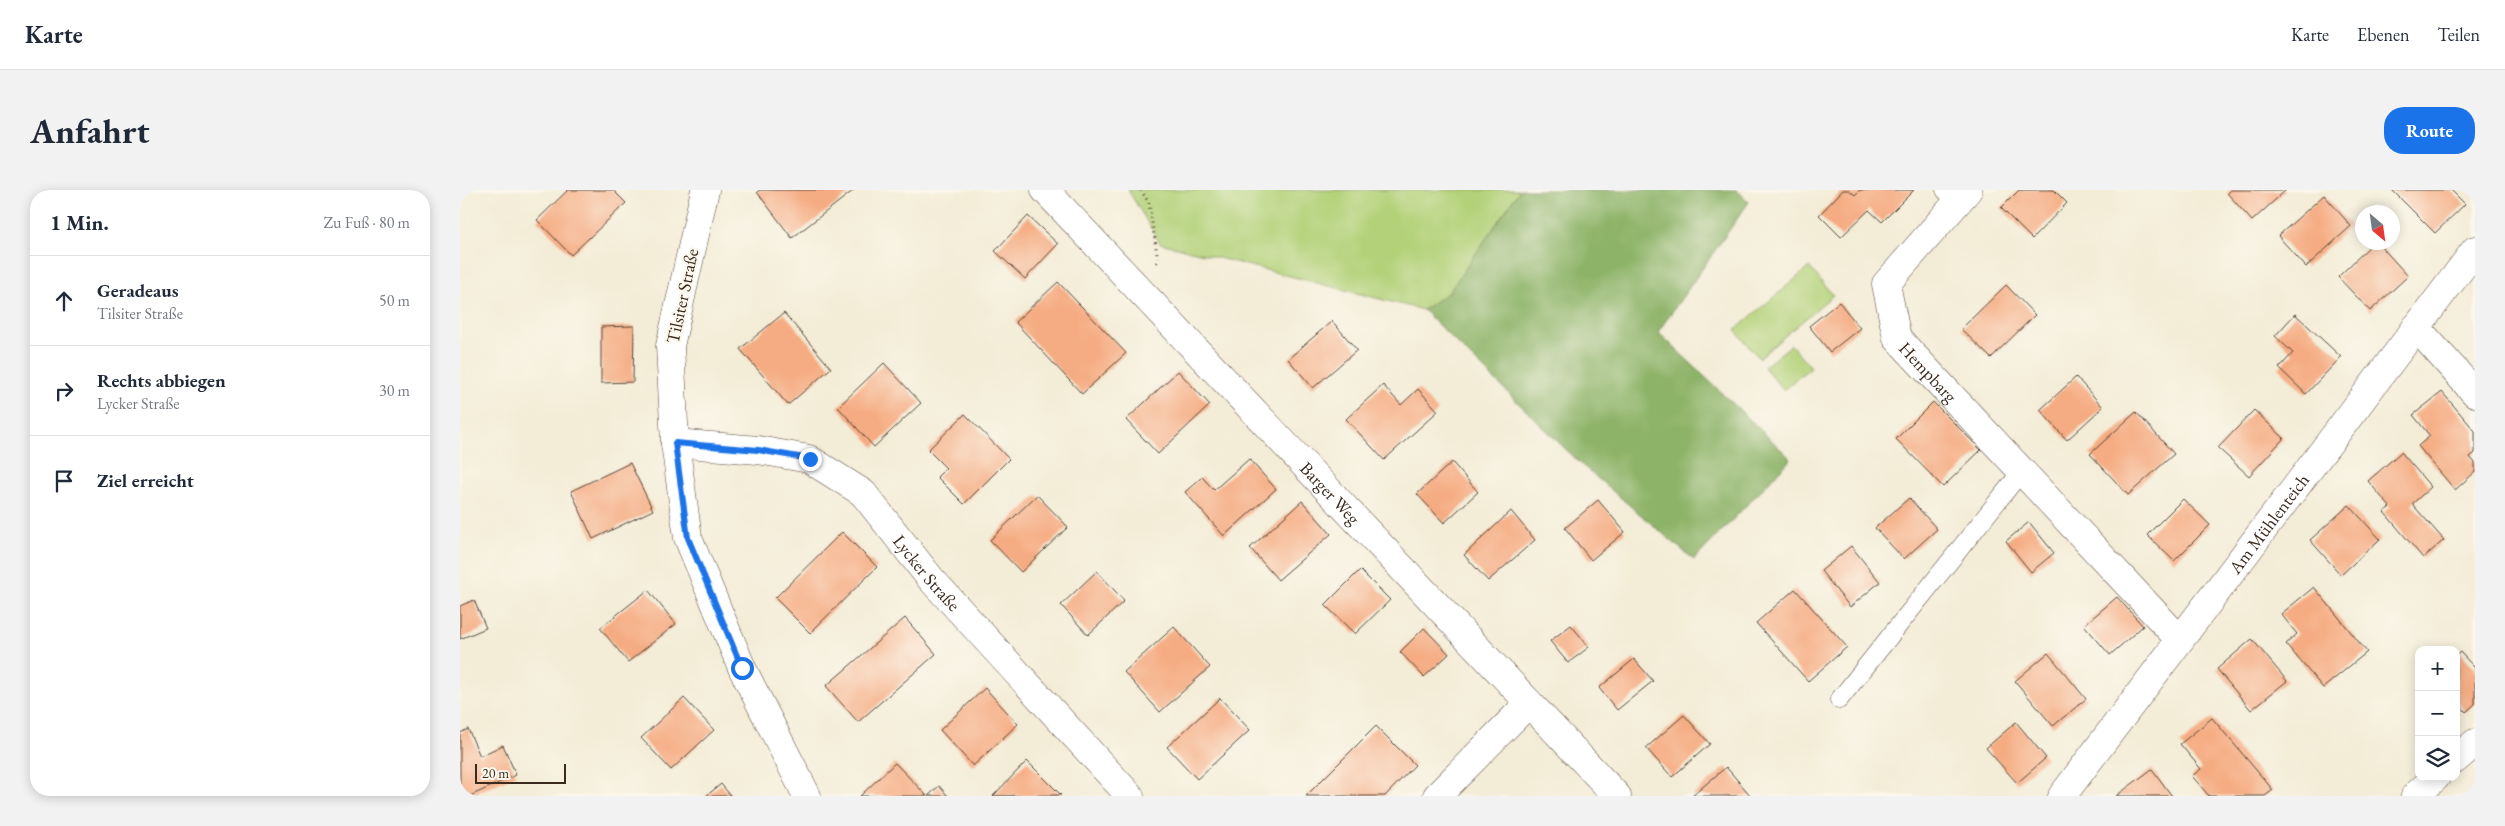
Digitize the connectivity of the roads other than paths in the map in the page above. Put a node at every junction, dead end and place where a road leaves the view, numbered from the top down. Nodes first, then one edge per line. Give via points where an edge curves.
1 (705, 190) edge
2 (1045, 190) edge
3 (1957, 194) edge
4 (2475, 250) edge
5 (2416, 327) junction
6 (2475, 393) edge
7 (675, 443) junction
8 (2021, 472) junction
9 (2179, 639) junction
10 (1839, 700) dead end
11 (1529, 703) junction
12 (2475, 743) edge
13 (2460, 756) edge
14 (2432, 781) edge
15 (807, 796) edge
16 (1130, 796) edge
17 (1437, 796) edge
18 (1617, 796) edge
19 (2062, 796) edge
20 (2416, 796) edge

1 - 7 street, Tilsiter Straße via 670,346
2 - 11 street, Barger Weg
3 - 8 street, Hempbarg via 1886,284 1897,338
4 - 5 street, Am Mühlenteich
5 - 6 street
5 - 9 street, Am Mühlenteich
7 - 15 street, Tilsiter Straße via 688,538 742,668
7 - 16 street, Lycker Straße via 758,450 810,459 863,493 930,579
8 - 9 street, Hempbarg
8 - 10 lane
9 - 19 street, Am Mühlenteich
11 - 17 street
11 - 18 street, Barger Weg
12 - 13 street
14 - 20 street

